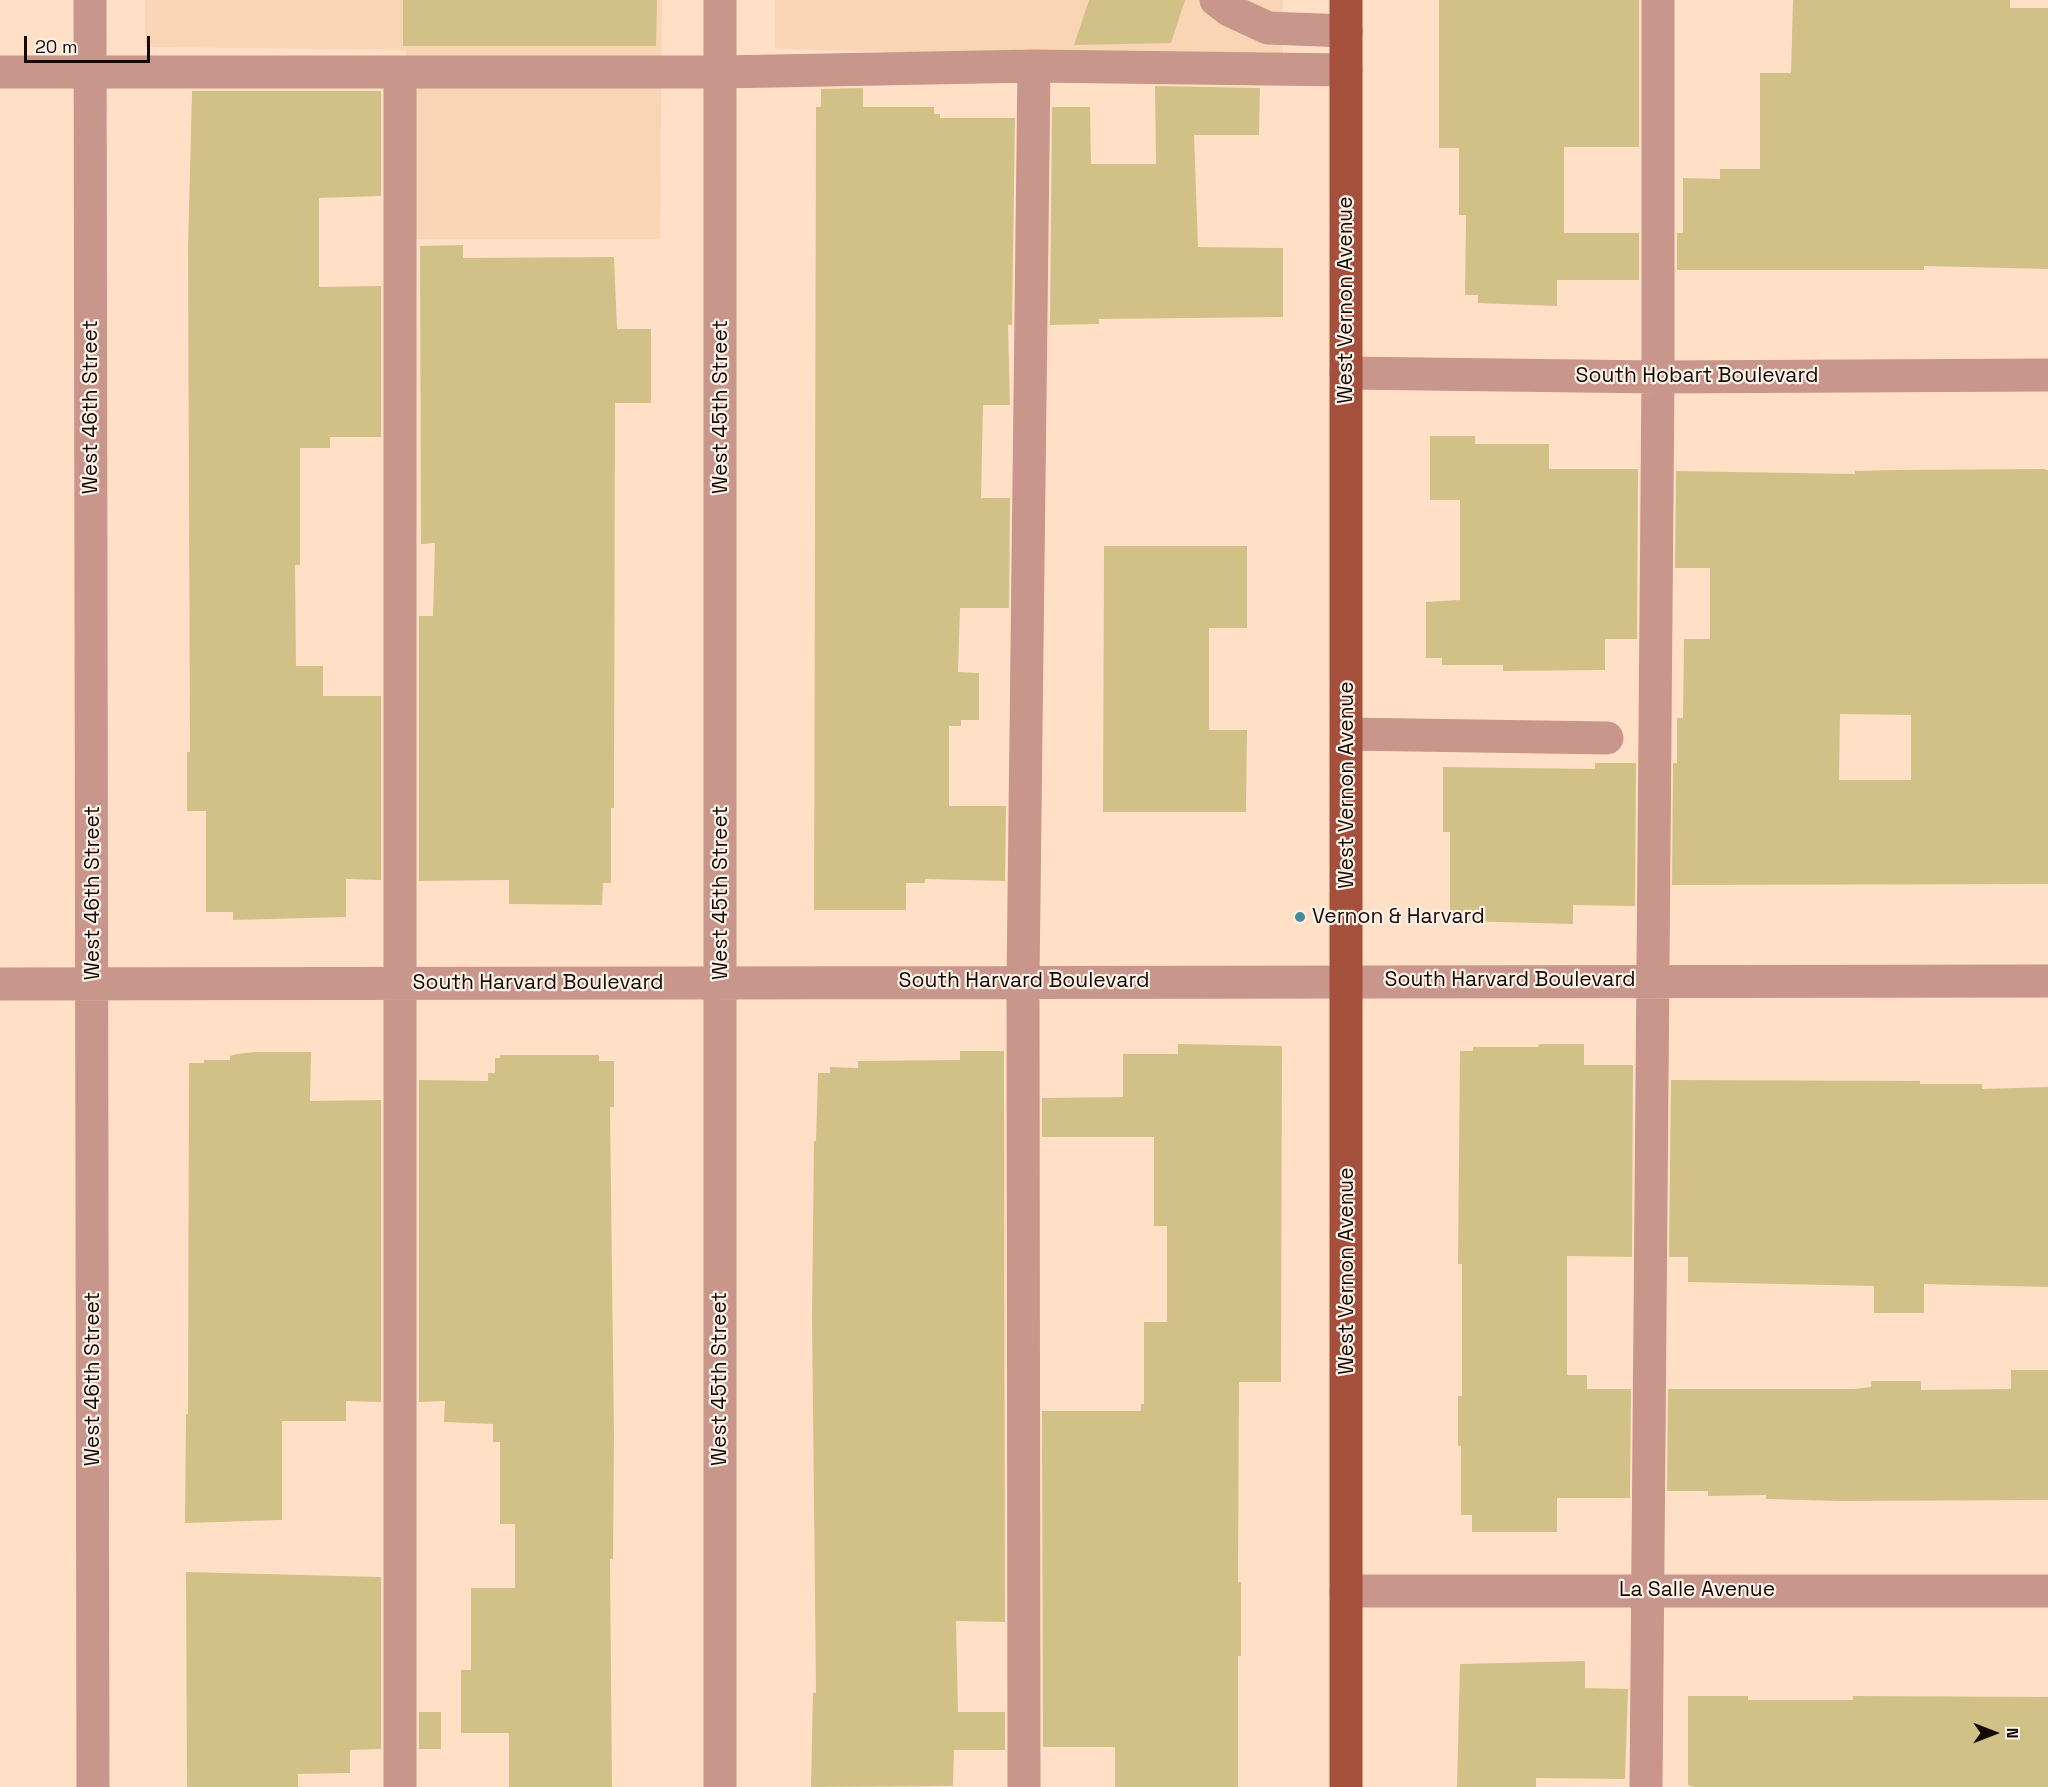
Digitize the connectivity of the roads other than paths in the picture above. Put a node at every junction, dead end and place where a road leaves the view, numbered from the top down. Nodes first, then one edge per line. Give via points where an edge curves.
1 (90, 0) edge
2 (720, 0) edge
3 (1216, 0) edge
4 (1658, 0) edge
5 (1346, 16) edge
6 (1034, 66) junction
7 (1346, 70) junction
8 (0, 72) edge
9 (400, 72) junction
10 (722, 72) junction
11 (90, 74) junction
12 (1346, 373) junction
13 (2048, 375) edge
14 (1658, 377) junction
15 (1347, 734) junction
16 (1607, 738) dead end
17 (1652, 979) junction
18 (1023, 981) junction
19 (1348, 981) junction
20 (2048, 981) edge
21 (720, 982) junction
22 (93, 983) junction
23 (400, 983) junction
24 (0, 984) edge
25 (1648, 1589) junction
26 (1346, 1591) junction
27 (2048, 1591) edge
28 (93, 1787) edge
29 (400, 1787) edge
30 (720, 1787) edge
31 (1024, 1787) edge
32 (1346, 1787) edge
33 (1646, 1787) edge

1 - 11 street, West 46th Street
2 - 10 street, West 45th Street
3 - 5 street via 1268,28
4 - 14 street
5 - 7 main road, West Vernon Avenue
6 - 7 street
6 - 10 street
6 - 18 street
7 - 12 main road, West Vernon Avenue
8 - 11 street
9 - 10 street
9 - 11 street
9 - 23 street
10 - 21 street, West 45th Street
11 - 22 street, West 46th Street
12 - 14 street, South Hobart Boulevard
12 - 15 main road, West Vernon Avenue
13 - 14 street, South Hobart Boulevard
14 - 17 street
15 - 16 street
15 - 19 main road, West Vernon Avenue
17 - 19 street, South Harvard Boulevard
17 - 20 street, South Harvard Boulevard
17 - 25 street
18 - 19 street, South Harvard Boulevard
18 - 21 street, South Harvard Boulevard
18 - 31 street
19 - 26 main road, West Vernon Avenue
21 - 23 street, South Harvard Boulevard
21 - 30 street, West 45th Street
22 - 23 street, South Harvard Boulevard
22 - 24 street, South Harvard Boulevard
22 - 28 street, West 46th Street
23 - 29 street
25 - 26 street, La Salle Avenue
25 - 27 street, La Salle Avenue
25 - 33 street
26 - 32 main road, West Vernon Avenue

